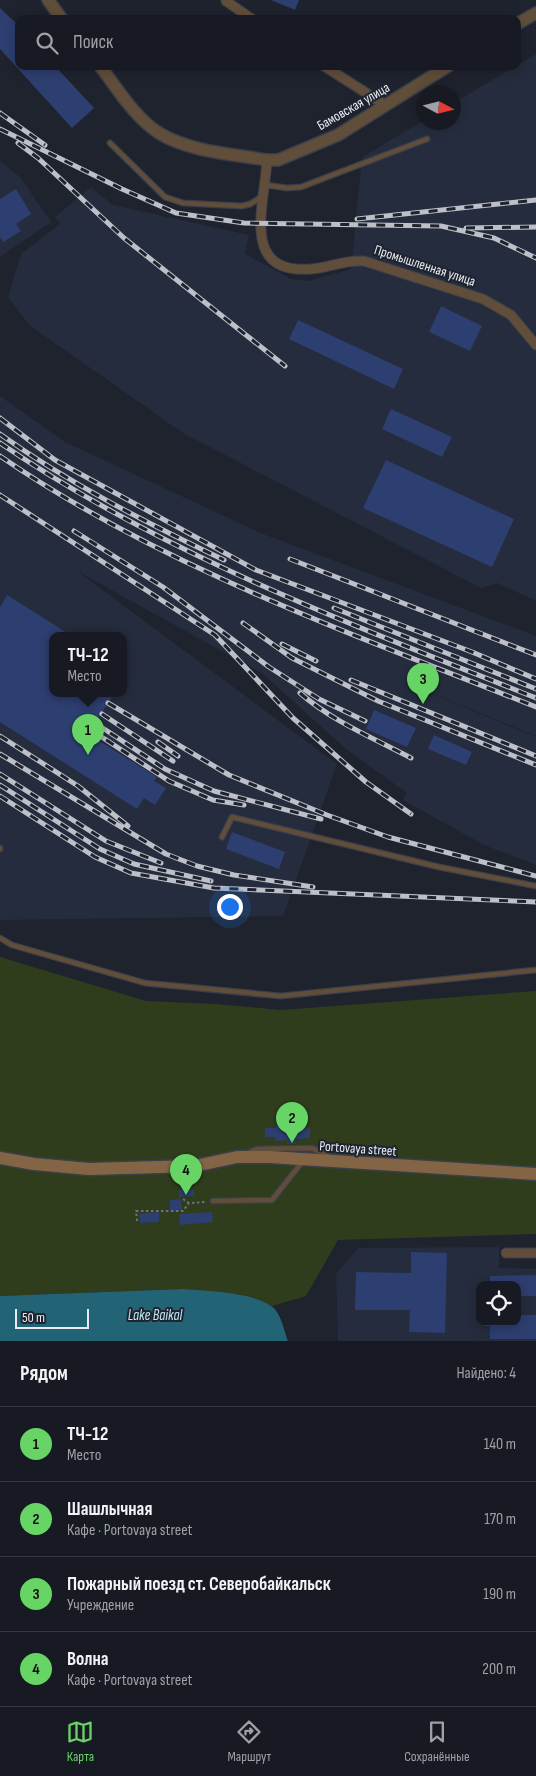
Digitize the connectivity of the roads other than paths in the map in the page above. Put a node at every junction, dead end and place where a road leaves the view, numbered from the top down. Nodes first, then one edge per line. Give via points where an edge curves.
1 (48, 0) edge
2 (536, 0) edge
3 (226, 1) edge
4 (536, 11) edge
5 (59, 15) edge
6 (246, 15) edge
7 (521, 21) edge
8 (103, 70) edge
9 (330, 70) edge
10 (441, 70) edge
11 (384, 105) junction
12 (427, 139) dead end
13 (110, 143) dead end
14 (267, 160) junction
15 (266, 185) junction
16 (264, 195) junction
17 (536, 345) edge
18 (222, 837) dead end
19 (536, 886) edge
20 (0, 938) edge
21 (536, 970) edge
22 (237, 1157) junction
23 (0, 1158) edge
24 (304, 1160) junction
25 (338, 1161) junction
26 (532, 1176) edge
27 (213, 1202) road end
28 (506, 1253) dead end
29 (536, 1253) edge

1 - 5 street
2 - 4 street
3 - 6 street
4 - 7 street
8 - 14 street via 138,115 158,132 182,145
9 - 11 street
10 - 11 street, Бамовская улица
11 - 14 street, Бамовская улица via 338,135 278,160
12 - 15 lane via 302,187
13 - 16 lane via 165,196 183,203 242,206
14 - 15 street, Промышленная улица
15 - 16 street, Промышленная улица
16 - 17 street, Промышленная улица via 259,223 266,254 274,262 291,268 311,269 346,260 364,261 483,300 511,315
18 - 19 lane via 232,817 439,868
20 - 21 lane via 12,945 145,983 281,996
22 - 23 main road, Portovaya street via 195,1166 89,1169
22 - 24 main road, Portovaya street
22 - 25 lane via 257,1150 312,1148
24 - 25 main road, Portovaya street
24 - 27 lane via 272,1200
25 - 26 main road, Portovaya street
28 - 29 street

